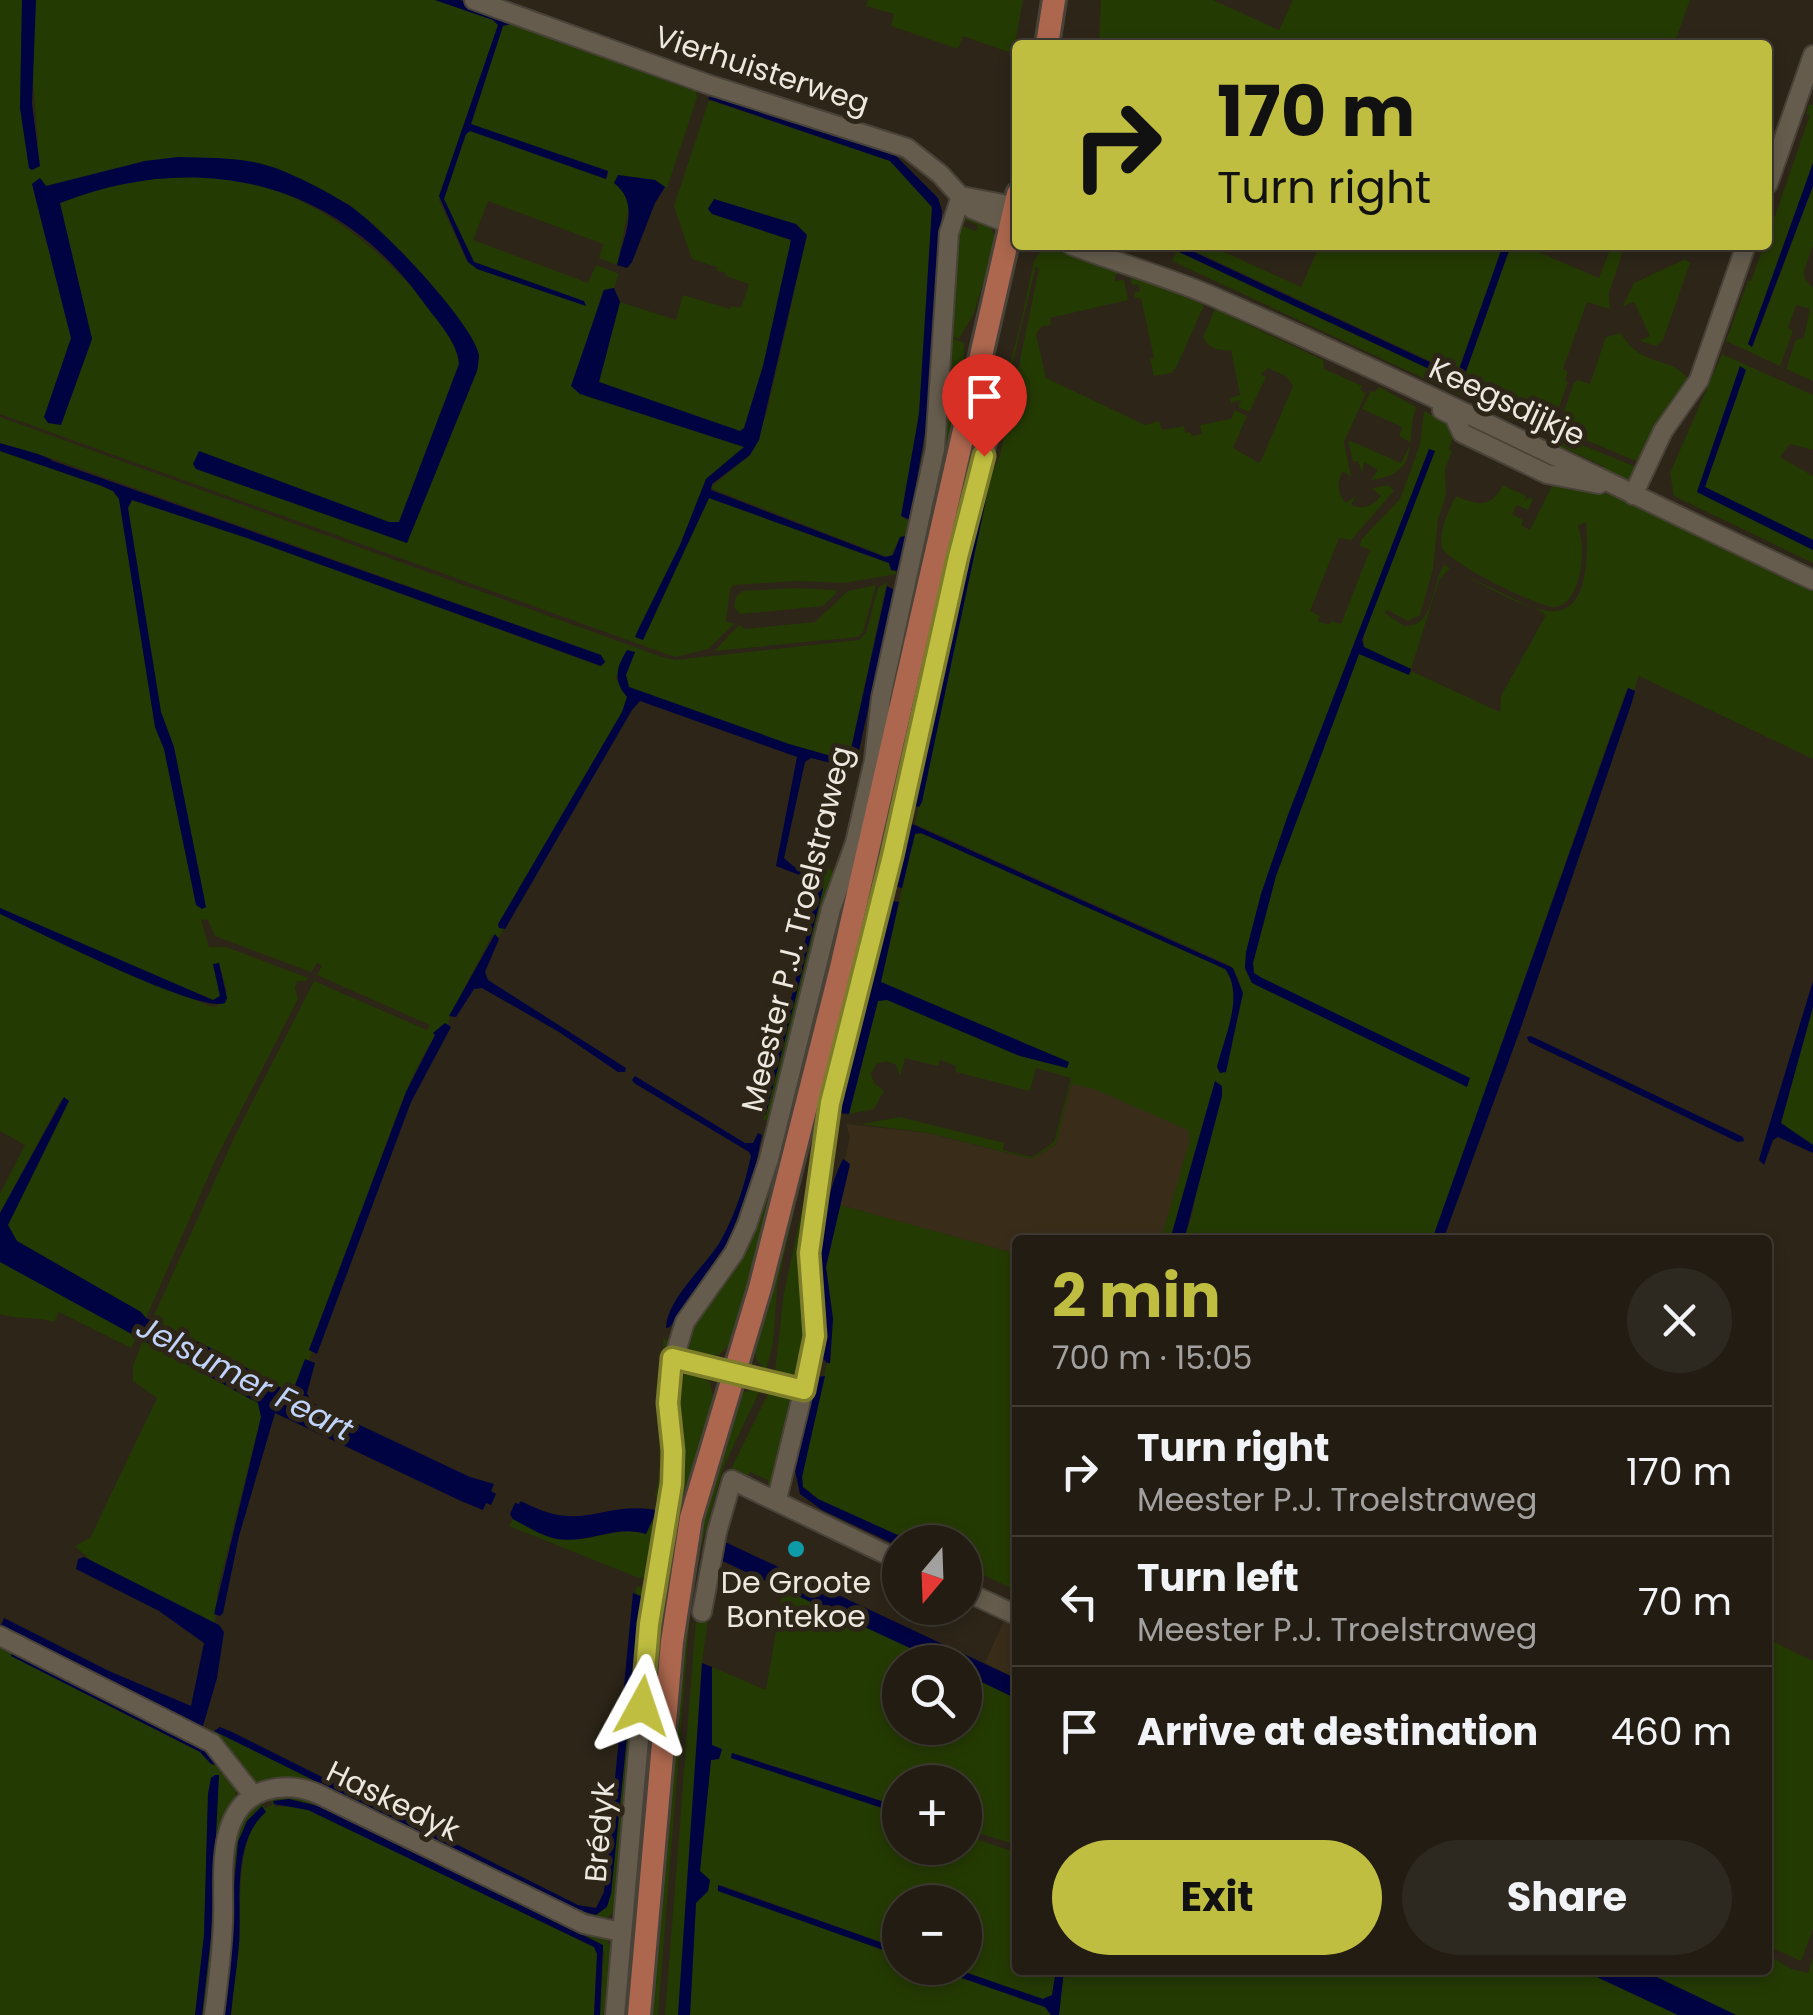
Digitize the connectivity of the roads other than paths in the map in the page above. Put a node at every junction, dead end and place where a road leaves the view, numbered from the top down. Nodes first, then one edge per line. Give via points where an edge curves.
1 (474, 0) edge
2 (1054, 0) edge
3 (1048, 40) edge
4 (1813, 54) edge
5 (1772, 172) edge
6 (961, 196) junction
7 (1012, 211) edge
8 (1012, 229) edge
9 (1085, 250) edge
10 (1115, 250) edge
11 (1744, 250) edge
12 (1210, 295) junction
13 (1374, 372) junction
14 (988, 438) dead end
15 (1614, 487) junction
16 (1633, 495) junction
17 (1813, 580) edge
18 (672, 1358) junction
19 (734, 1372) junction
20 (804, 1390) junction
21 (777, 1500) junction
22 (882, 1552) edge
23 (982, 1599) edge
24 (702, 1612) dead end
25 (1012, 1613) edge
26 (0, 1636) edge
27 (252, 1795) junction
28 (620, 1932) junction
29 (214, 2015) edge
30 (614, 2015) edge
31 (639, 2015) edge

1 - 6 street, Vierhuisterweg via 907,148
2 - 3 main road
4 - 5 street
6 - 7 street
6 - 18 street, Meester P.J. Troelstraweg via 949,234 934,449 855,843 831,909 748,1225 692,1308
8 - 19 main road, Meester P.J. Troelstraweg via 874,832
9 - 12 street, Keegsdijkje
10 - 12 street, Keegsdijkje
11 - 16 street via 1698,380 1663,431
12 - 13 street, Keegsdijkje
13 - 15 street, Keegsdijkje
13 - 15 street, Keegsdijkje via 1454,416 1462,434 1548,474
14 - 20 street via 830,1103 809,1253 815,1336
15 - 16 street, Keegsdijkje
16 - 17 street, Keegsdijkje
18 - 19 street
18 - 28 street, Brédyk via 672,1484 649,1624
19 - 20 street
19 - 31 main road, Brédyk via 691,1518 677,1596
20 - 21 street
21 - 22 street
21 - 24 street via 732,1480
23 - 25 street
26 - 27 street via 212,1743
27 - 28 street, Haskedyk via 306,1789 584,1924
27 - 29 street via 227,1836
28 - 30 street, Brédyk

